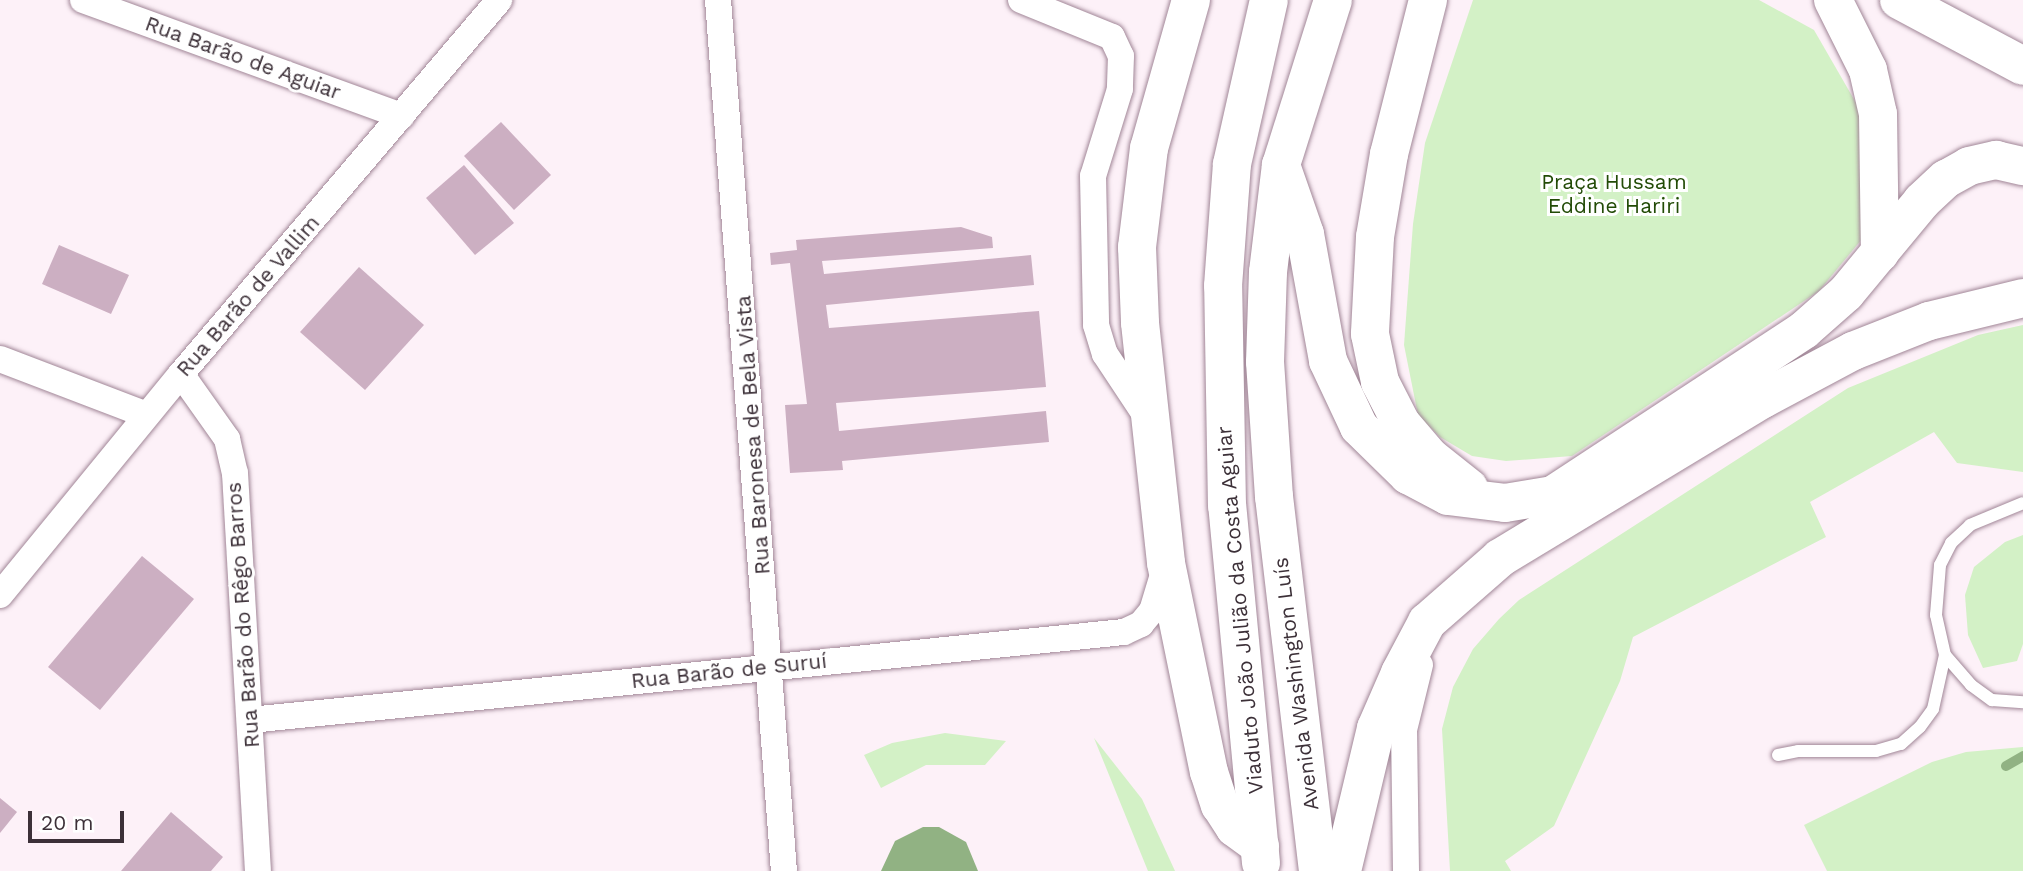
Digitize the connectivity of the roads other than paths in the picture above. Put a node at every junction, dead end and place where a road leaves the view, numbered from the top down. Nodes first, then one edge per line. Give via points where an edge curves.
1 (83, 0) edge
2 (499, 0) edge
3 (718, 0) edge
4 (1021, 0) edge
5 (1191, 0) edge
6 (1269, 0) edge
7 (1333, 0) edge
8 (1428, 0) edge
9 (1833, 0) edge
10 (1899, 0) edge
11 (2023, 66) edge
12 (402, 116) junction
13 (1281, 165) junction
14 (2023, 166) edge
15 (1880, 253) junction
16 (2015, 294) edge
17 (0, 359) edge
18 (181, 374) junction
19 (146, 415) junction
20 (1153, 427) junction
21 (1274, 497) joint
22 (1483, 501) junction
23 (2023, 503) edge
24 (1500, 558) junction
25 (1166, 564) junction
26 (0, 595) edge
27 (1945, 655) junction
28 (771, 667) junction
29 (2023, 702) edge
30 (250, 720) junction
31 (1778, 755) dead end
32 (1261, 859) edge
33 (258, 871) edge
34 (784, 871) edge
35 (1318, 871) edge
36 (1342, 871) edge
37 (1406, 871) edge

1 - 12 street, Rua Barão de Aguiar
2 - 12 street, Rua Barão de Vallim
3 - 28 street, Rua Baronesa de Bela Vista
4 - 20 street via 1112,37 1121,56 1120,89 1093,176 1096,325 1105,354
5 - 20 highway via 1149,148 1137,247
6 - 32 highway, Viaduto João Julião da Costa Aguiar via 1232,164 1223,286 1227,506
7 - 13 highway, Viaduto João Julião da Costa Aguiar
8 - 22 highway via 1375,237 1370,334 1380,382 1401,423 1430,457
9 - 15 highway via 1868,70 1878,114
10 - 11 highway
12 - 18 street, Rua Barão de Vallim
13 - 21 highway, Viaduto João Julião da Costa Aguiar via 1268,272 1265,362
13 - 22 highway via 1299,210 1328,361 1359,427 1408,475 1448,496
14 - 15 highway via 1996,160 1969,166 1946,179
15 - 22 highway via 1846,293 1804,330 1583,477 1553,495 1505,503
16 - 24 highway via 1853,351 1763,398
17 - 19 street
18 - 19 street, Rua Barão de Vallim
18 - 30 street, Rua Barão do Rêgo Barros via 227,439 235,473
19 - 26 street, Rua Barão de Vallim
20 - 25 highway
21 - 35 highway, Avenida Washington Luís
23 - 27 lane via 1969,525 1951,543 1940,565 1935,605
24 - 36 highway via 1427,622 1400,673 1376,728
24 - 37 street via 1446,618 1414,676 1404,730
25 - 28 street, Rua Barão de Suruí via 1152,611 1141,624 1124,632
25 - 32 highway via 1209,772 1235,828
27 - 29 lane via 1971,685 1992,700
27 - 31 lane via 1933,709 1901,744 1877,751
28 - 30 street, Rua Barão de Suruí
28 - 34 street, Rua Baronesa de Bela Vista
30 - 33 street, Rua Barão do Rêgo Barros

